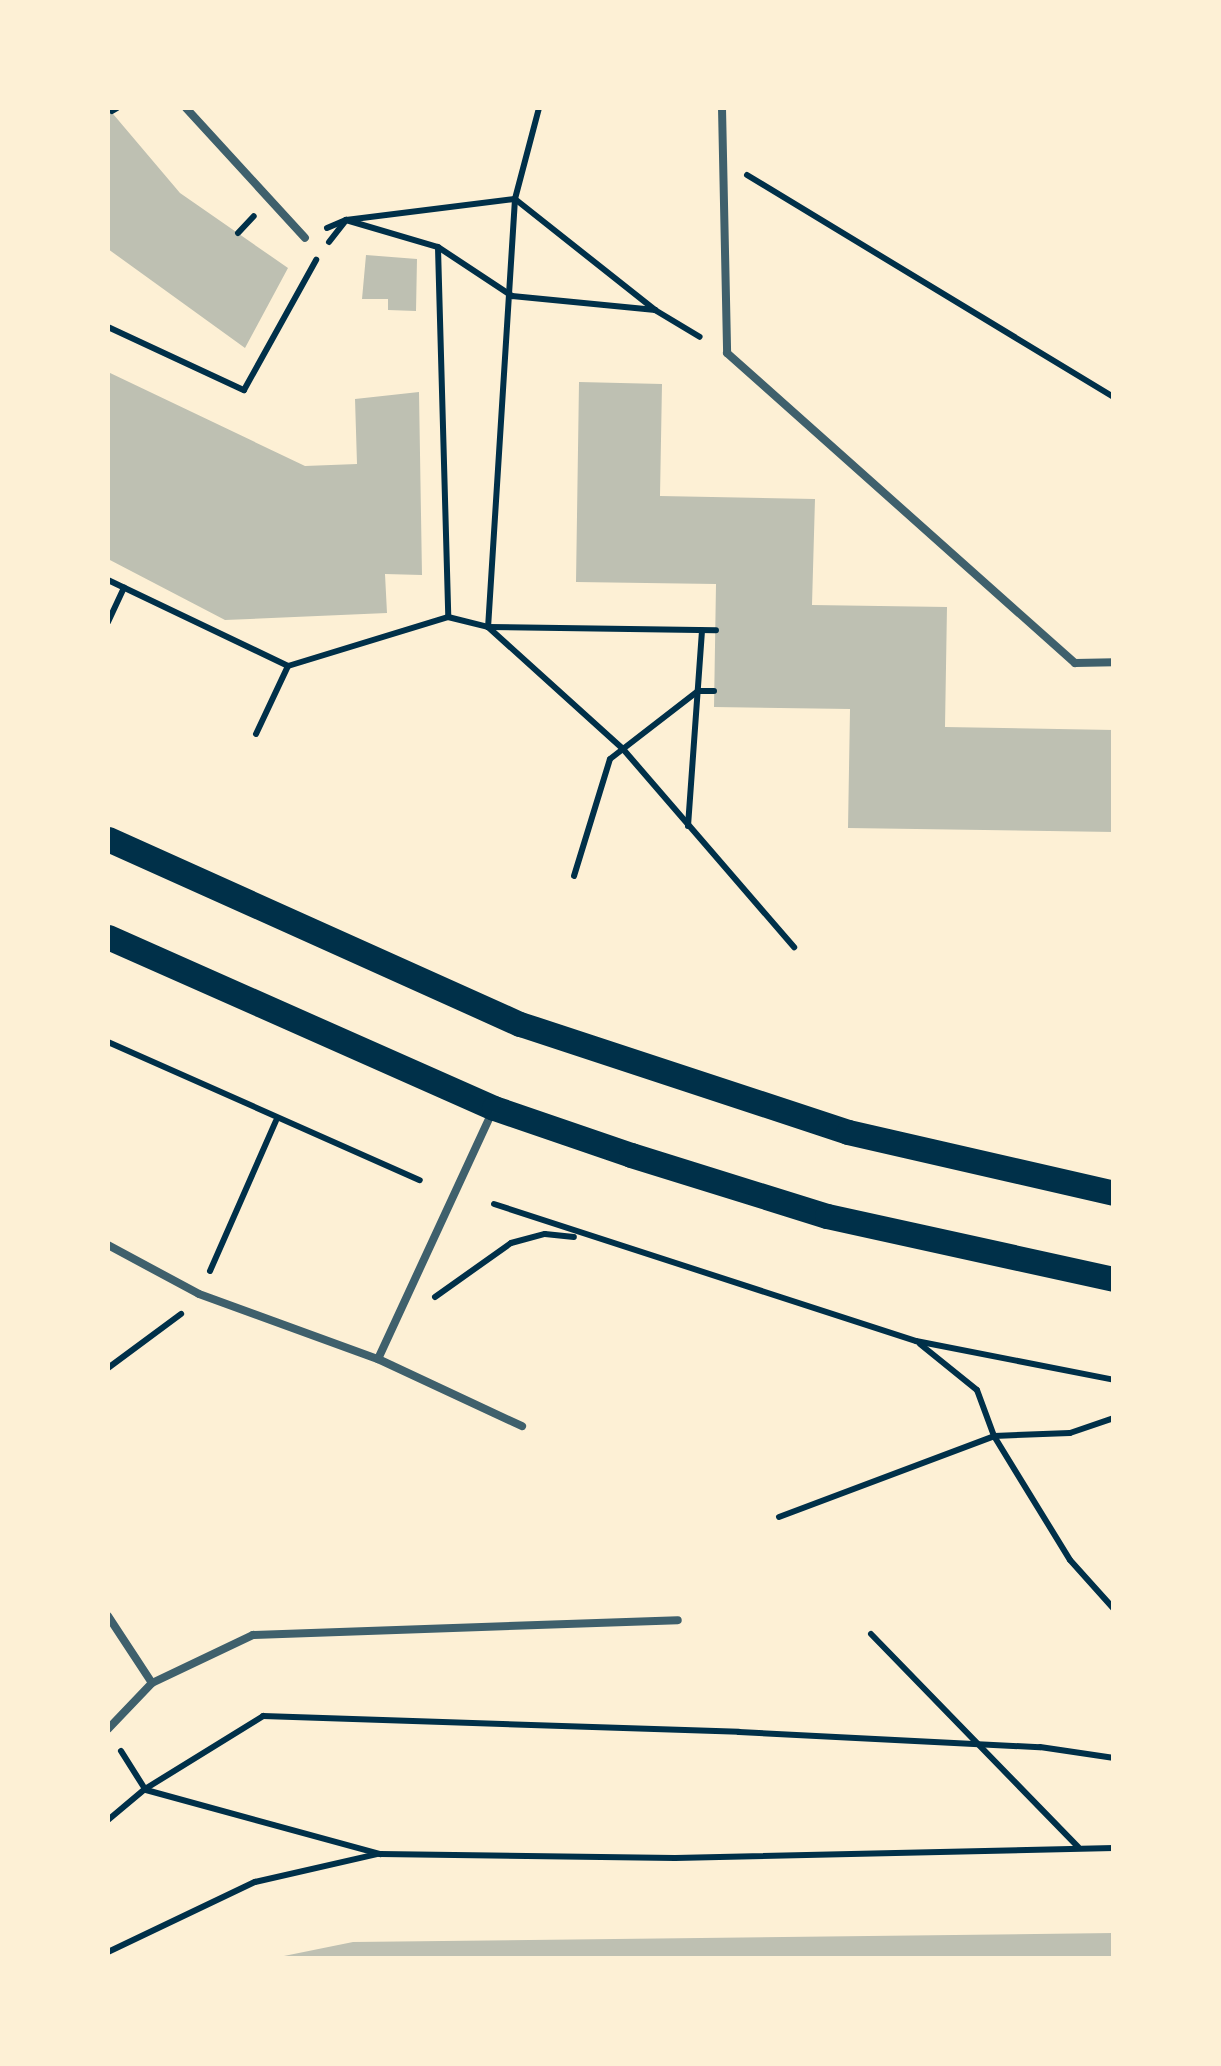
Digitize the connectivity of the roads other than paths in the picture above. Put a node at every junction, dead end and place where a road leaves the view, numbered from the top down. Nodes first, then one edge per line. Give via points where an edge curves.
1 (186, 108) edge
2 (722, 108) edge
3 (305, 238) road end
4 (1114, 662) edge
5 (108, 839) edge
6 (108, 937) edge
7 (494, 1108) junction
8 (1114, 1193) edge
9 (108, 1245) edge
10 (1114, 1279) edge
11 (378, 1360) junction
12 (522, 1426) dead end
13 (108, 1616) edge
14 (678, 1620) dead end
15 (152, 1683) junction
16 (108, 1729) edge

1 - 3 lane
2 - 4 lane via 727,353 1075,662
5 - 8 main road via 520,1024 848,1132
6 - 7 main road
7 - 10 main road via 827,1216
7 - 11 lane
9 - 11 lane via 199,1294
11 - 12 lane
13 - 15 lane
14 - 15 lane via 253,1635
15 - 16 lane

